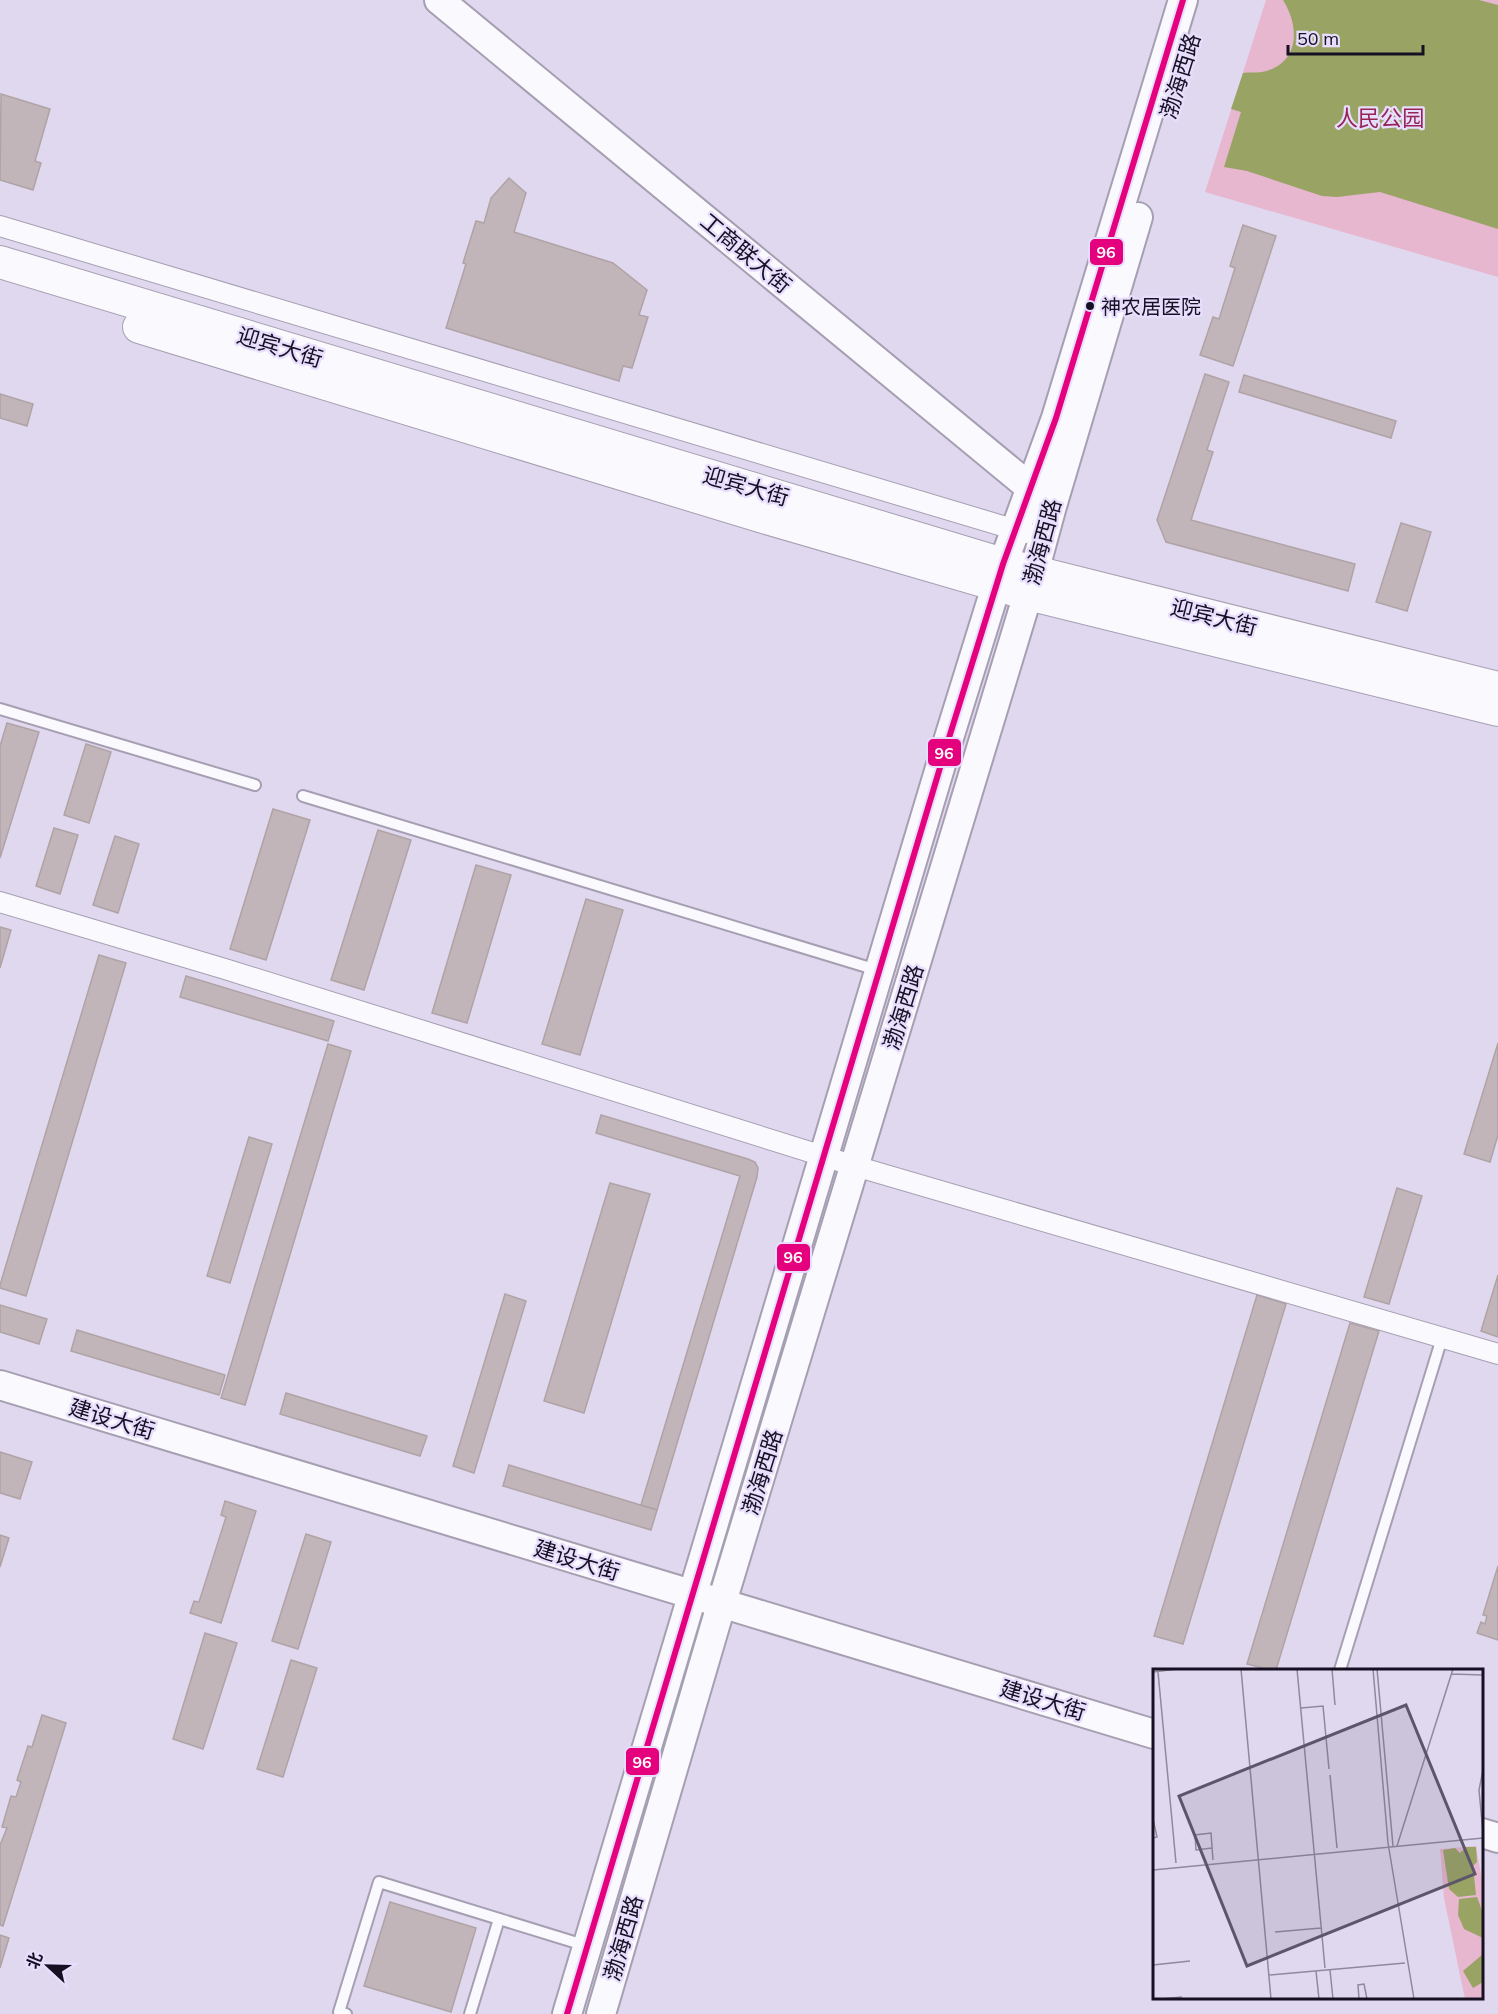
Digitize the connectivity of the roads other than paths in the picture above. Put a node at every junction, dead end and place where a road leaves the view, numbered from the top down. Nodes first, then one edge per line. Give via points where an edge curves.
1 (439, 0) edge
2 (1183, 0) edge
3 (1203, 0) edge
4 (0, 226) edge
5 (0, 262) edge
6 (0, 285) edge
7 (1041, 497) junction
8 (1016, 530) junction
9 (1043, 538) junction
10 (999, 575) junction
11 (1031, 583) junction
12 (1498, 688) edge
13 (0, 709) edge
14 (1498, 710) edge
15 (255, 785) dead end
16 (303, 796) dead end
17 (0, 902) edge
18 (880, 971) junction
19 (824, 1156) junction
20 (855, 1166) junction
21 (1442, 1338) junction
22 (1498, 1354) edge
23 (0, 1385) edge
24 (692, 1595) junction
25 (722, 1602) junction
26 (1341, 1669) edge
27 (1153, 1733) edge
28 (1483, 1833) edge
29 (1498, 1838) edge
30 (499, 1919) junction
31 (587, 1946) junction
32 (346, 2014) edge
33 (470, 2014) edge
34 (567, 2014) edge
35 (601, 2014) edge

1 - 7 main road, 工商联大街
2 - 7 main road, 渤海西路 via 1056,418
3 - 7 main road, 渤海西路
4 - 8 street
5 - 10 main road, 迎宾大街
6 - 10 main road, 迎宾大街 via 762,517
7 - 8 main road, 渤海西路
7 - 9 main road, 渤海西路
8 - 9 street
8 - 10 main road, 渤海西路
9 - 11 main road, 渤海西路
10 - 11 main road, 迎宾大街
10 - 18 main road, 渤海西路
11 - 12 main road, 迎宾大街
11 - 14 main road, 迎宾大街
11 - 20 main road, 渤海西路
13 - 15 lane
16 - 18 lane
17 - 19 street
18 - 19 main road, 渤海西路
19 - 20 street
19 - 24 main road, 渤海西路
20 - 21 street
20 - 25 main road, 渤海西路
21 - 22 street
21 - 26 lane
23 - 24 main road, 建设大街
24 - 25 main road, 建设大街
24 - 31 main road, 渤海西路
25 - 27 main road, 建设大街
25 - 35 main road, 渤海西路
28 - 29 main road
30 - 31 lane
30 - 32 lane via 379,1882 339,2012
30 - 33 lane
31 - 34 main road, 渤海西路

